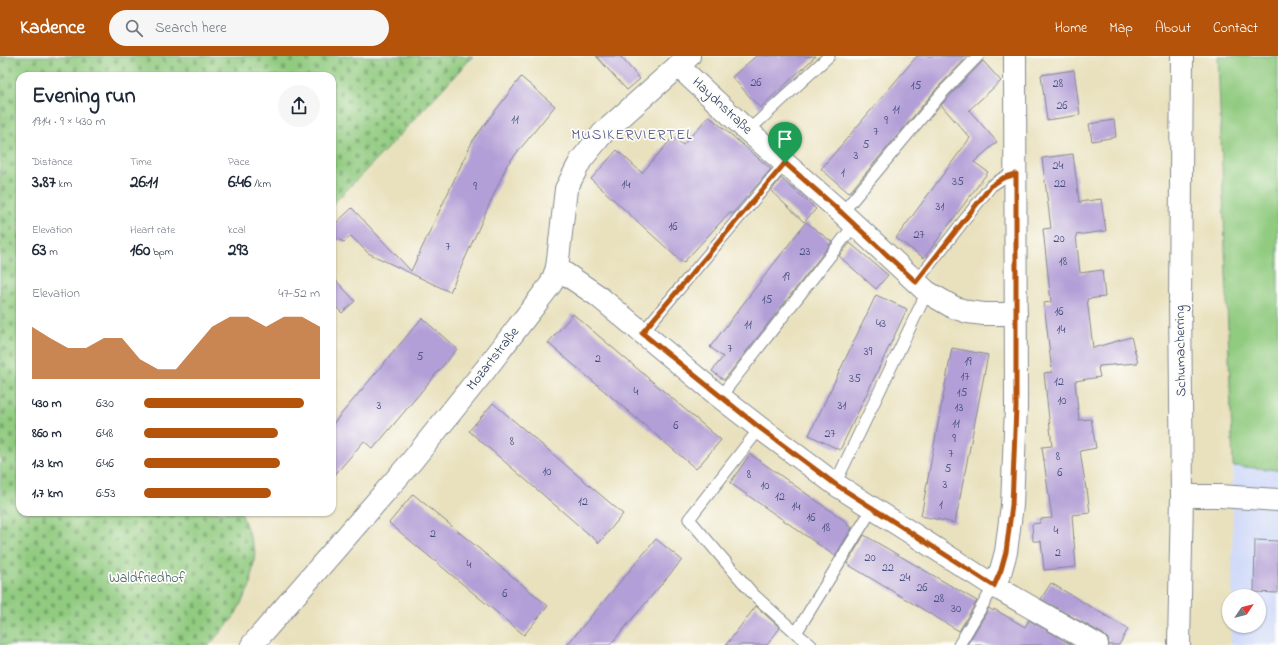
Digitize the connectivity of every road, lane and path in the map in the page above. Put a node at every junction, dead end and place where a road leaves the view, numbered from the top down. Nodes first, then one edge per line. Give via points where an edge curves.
1 (829, 56) edge
2 (978, 56) edge
3 (1015, 56) edge
4 (1182, 56) edge
5 (684, 61) edge
6 (748, 131) junction
7 (785, 163) junction
8 (1016, 174) junction
9 (848, 218) junction
10 (557, 268) junction
11 (922, 287) junction
12 (1016, 314) junction
13 (642, 333) junction
14 (720, 397) junction
15 (760, 428) junction
16 (835, 484) junction
17 (1182, 496) junction
18 (1278, 500) edge
19 (872, 509) junction
20 (994, 586) junction
21 (796, 633) junction
22 (252, 645) edge
23 (811, 645) edge
24 (959, 645) edge
25 (1097, 645) edge
26 (1179, 645) edge

1 - 6 lane
2 - 9 lane via 943,92
3 - 8 street
4 - 17 street, Schumacherring
5 - 6 street, Haydnstraße
5 - 10 street, Mozartstraße via 603,133 581,160 566,189
6 - 7 street, Haydnstraße
7 - 9 street, Haydnstraße
7 - 13 lane
8 - 11 lane via 1003,178 991,186
8 - 12 street
9 - 11 street, Haydnstraße
9 - 14 lane
10 - 13 street via 598,296
10 - 22 street, Mozartstraße via 551,284 411,462
11 - 12 street, Haydnstraße via 952,307 968,312
11 - 16 lane
12 - 20 street via 1012,505 1006,552
13 - 14 street
14 - 15 street
15 - 16 street
15 - 21 lane via 689,519 753,594
16 - 19 street
17 - 18 street
17 - 26 street, Schumacherring
19 - 20 street
19 - 21 lane
20 - 24 lane
20 - 25 street
21 - 23 lane

